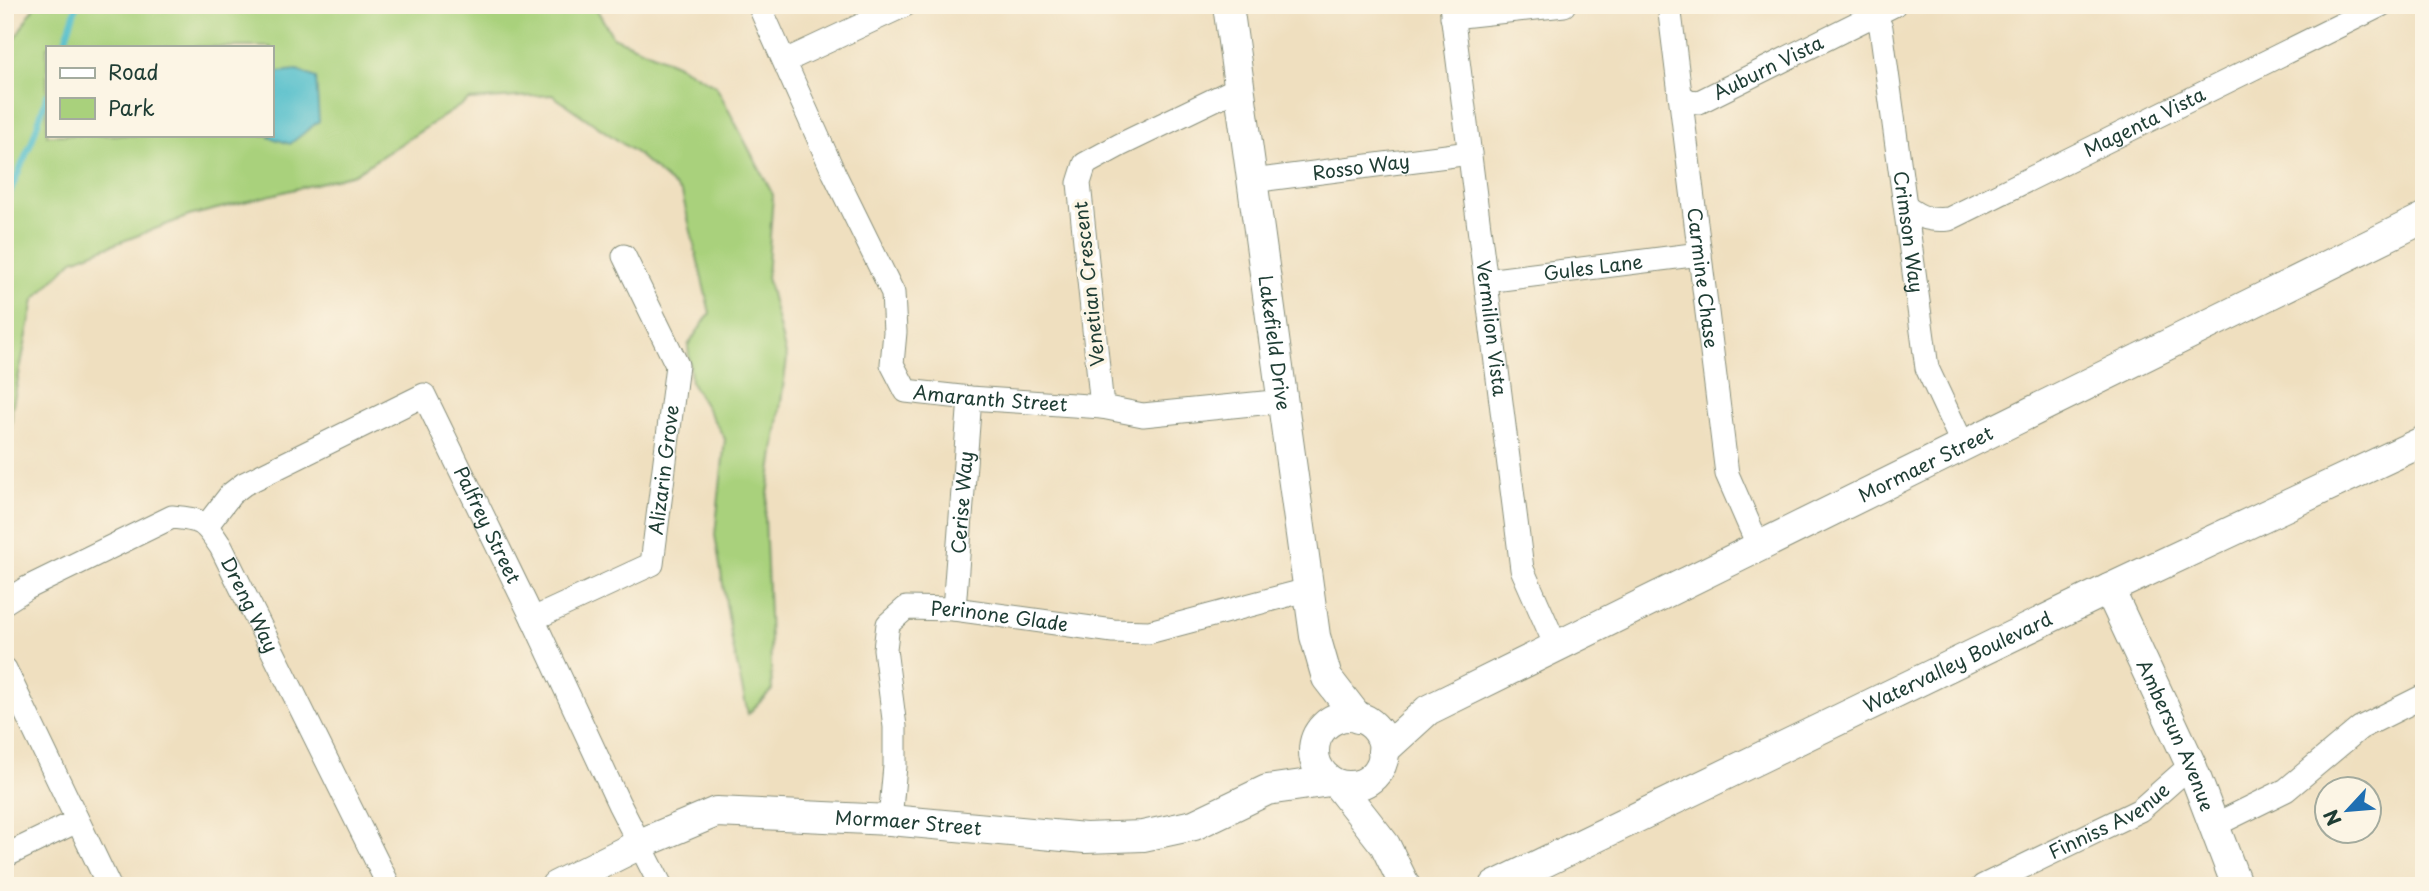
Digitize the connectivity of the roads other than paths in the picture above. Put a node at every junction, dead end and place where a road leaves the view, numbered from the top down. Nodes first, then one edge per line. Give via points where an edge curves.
1 (759, 5) edge
2 (905, 5) edge
3 (1228, 5) edge
4 (1564, 5) edge
5 (1669, 5) edge
6 (2381, 5) edge
7 (1885, 10) edge
8 (1452, 11) edge
9 (785, 61) junction
10 (1238, 88) junction
11 (1680, 95) junction
12 (1469, 153) junction
13 (1252, 181) junction
14 (1906, 207) junction
15 (2424, 218) edge
16 (1700, 254) junction
17 (624, 256) dead end
18 (1486, 281) junction
19 (970, 398) junction
20 (1282, 401) junction
21 (1102, 407) junction
22 (2424, 441) edge
23 (1963, 445) junction
24 (207, 525) junction
25 (1758, 545) junction
26 (2109, 589) junction
27 (1307, 590) junction
28 (5, 602) edge
29 (954, 609) junction
30 (533, 618) junction
31 (1556, 646) junction
32 (5, 669) edge
33 (1327, 678) junction
34 (2424, 696) edge
35 (1428, 710) junction
36 (1362, 720) junction
37 (1318, 737) junction
38 (1379, 762) junction
39 (2191, 765) junction
40 (1334, 783) junction
41 (1267, 790) junction
42 (890, 820) junction
43 (77, 821) junction
44 (2215, 825) junction
45 (640, 844) junction
46 (1385, 845) junction
47 (5, 856) edge
48 (109, 886) edge
49 (389, 886) edge
50 (556, 886) edge
51 (661, 886) edge
52 (1405, 886) edge
53 (1495, 886) edge
54 (1983, 886) edge
55 (2237, 886) edge

1 - 9 street, Amaranth Street
2 - 9 street
3 - 10 street, Lakefield Drive
4 - 8 street
5 - 11 street, Carmine Chase
6 - 14 street, Magenta Vista via 1949,219 1920,217
7 - 11 street, Auburn Vista via 1699,102
7 - 14 street, Crimson Way via 1881,28
8 - 12 street, Vermilion Vista
9 - 19 street, Amaranth Street via 893,293 892,365 906,391
10 - 13 street, Lakefield Drive
10 - 21 street, Venetian Crescent via 1086,164 1079,183
11 - 16 street, Carmine Chase
12 - 13 street, Rosso Way
12 - 18 street, Vermilion Vista
13 - 20 street, Lakefield Drive
14 - 23 street, Crimson Way via 1927,369
15 - 23 street, Mormaer Street
16 - 18 street, Gules Lane
16 - 25 street, Carmine Chase via 1727,474
17 - 30 street, Alizarin Grove via 677,365 652,564
18 - 31 street, Vermilion Vista via 1522,569
19 - 21 street, Amaranth Street
19 - 29 street, Cerise Way
20 - 21 street, Amaranth Street via 1143,415
20 - 27 street, Lakefield Drive
22 - 26 street, Watervalley Boulevard
23 - 25 street, Mormaer Street
24 - 28 street via 172,517
24 - 30 street, Palfrey Street via 244,484 424,396
24 - 49 street, Dreng Way
25 - 31 street, Mormaer Street
26 - 39 street, Ambersun Avenue
26 - 53 street, Watervalley Boulevard
27 - 29 street, Perinone Glade via 1149,632
27 - 33 street, Lakefield Drive
29 - 42 street, Perinone Glade via 906,608 888,624 885,649 895,727
30 - 45 street, Palfrey Street
31 - 35 street, Mormaer Street
32 - 43 street
33 - 36 street, Lakefield Drive
33 - 37 street, Lakefield Drive
34 - 44 street via 2360,728 2286,790
35 - 36 street, Mormaer Street
35 - 38 street, Mormaer Street
36 - 37 street via 1339,718
36 - 38 street via 1380,735
37 - 40 street via 1317,766
37 - 41 street, Mormaer Street
38 - 40 street via 1367,781
38 - 46 street
39 - 44 street, Ambersun Avenue
39 - 54 street, Finniss Avenue via 2140,810
40 - 41 street, Mormaer Street
40 - 46 street
41 - 42 street, Mormaer Street via 1194,825 1143,836 1085,838
42 - 45 street, Mormaer Street via 716,812
43 - 47 street
43 - 48 street
44 - 55 street, Ambersun Avenue
45 - 50 street, Mormaer Street
45 - 51 street, Palfrey Street
46 - 52 street

